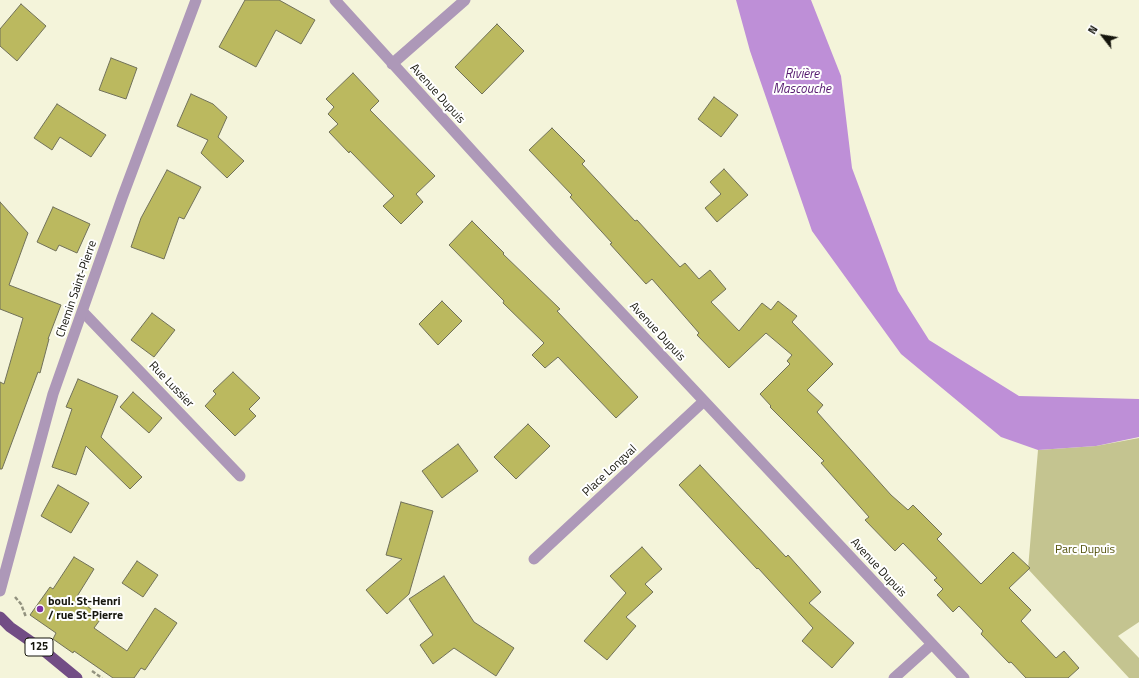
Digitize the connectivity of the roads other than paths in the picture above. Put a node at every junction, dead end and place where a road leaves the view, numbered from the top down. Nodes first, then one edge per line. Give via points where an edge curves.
1 (196, 0) edge
2 (335, 0) edge
3 (465, 0) edge
4 (392, 64) junction
5 (83, 312) junction
6 (704, 401) junction
7 (240, 476) dead end
8 (534, 559) dead end
9 (0, 591) edge
10 (0, 617) edge
11 (932, 644) junction
12 (77, 678) edge
13 (894, 678) edge
14 (964, 678) edge

1 - 5 street, Chemin Saint-Pierre via 122,198
2 - 4 street, Avenue Dupuis
3 - 4 street
4 - 6 street, Avenue Dupuis
5 - 7 street, Rue Lussier
5 - 9 street, Chemin Saint-Pierre via 53,394
6 - 8 street, Place Longval
6 - 11 street, Avenue Dupuis
10 - 12 main road, 125
11 - 13 street
11 - 14 street, Avenue Dupuis

